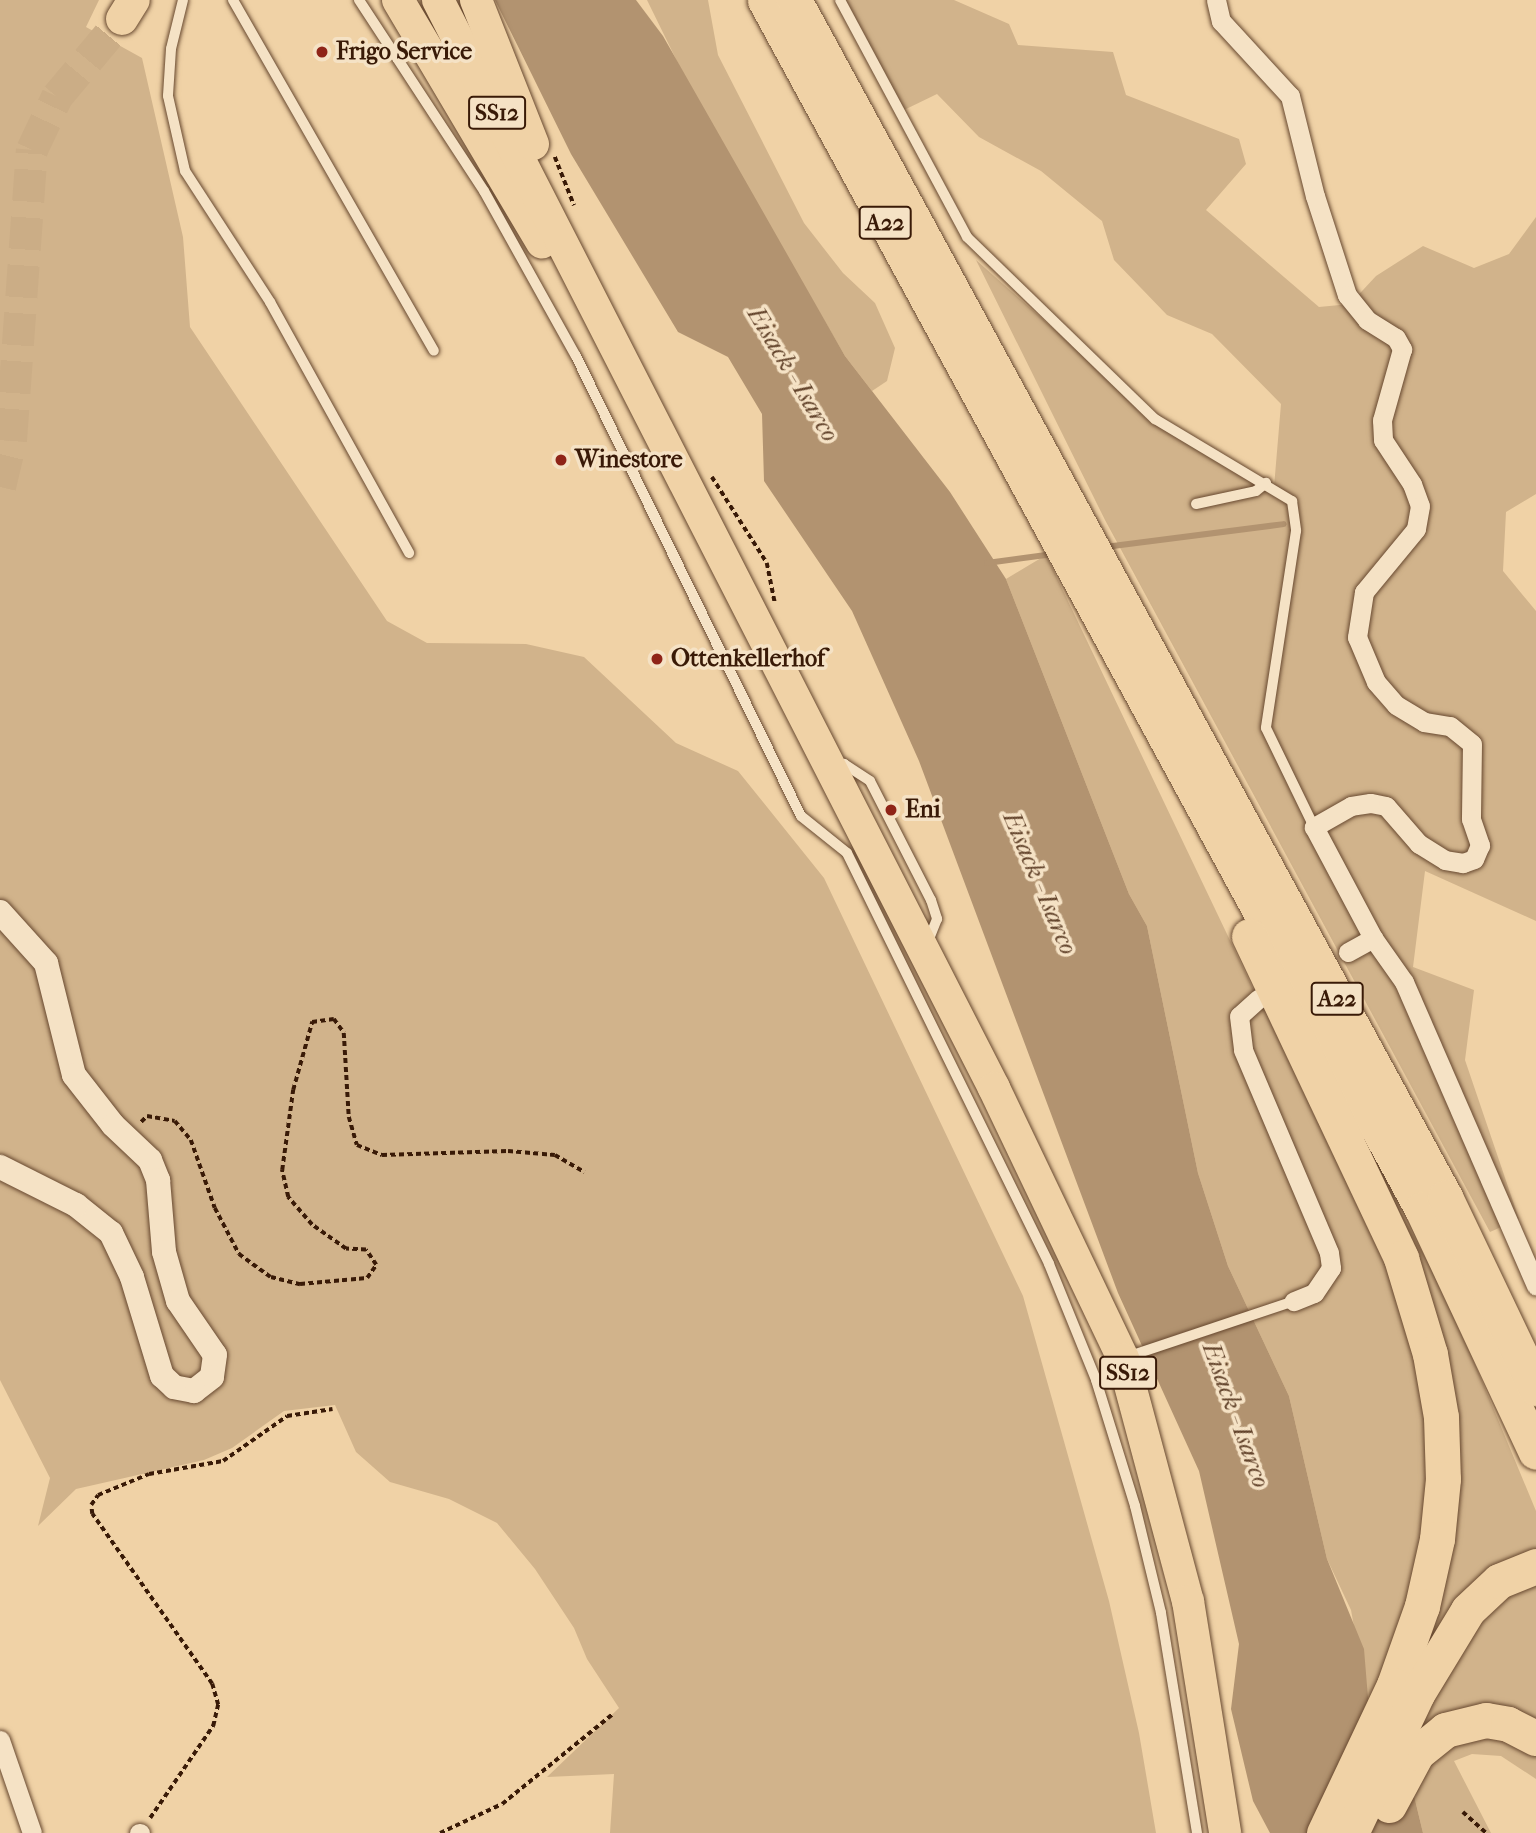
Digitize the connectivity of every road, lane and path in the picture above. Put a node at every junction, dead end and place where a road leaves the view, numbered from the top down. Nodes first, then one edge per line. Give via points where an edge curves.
1 (183, 0) edge
2 (233, 0) edge
3 (359, 0) edge
4 (398, 0) edge
5 (438, 0) edge
6 (476, 0) edge
7 (765, 0) edge
8 (794, 0) edge
9 (840, 0) edge
10 (1216, 0) edge
11 (551, 148) dead end
12 (566, 219) junction
13 (434, 351) dead end
14 (634, 381) junction
15 (1020, 444) junction
16 (710, 472) dead end
17 (1266, 483) junction
18 (1196, 504) dead end
19 (409, 553) dead end
20 (774, 609) dead end
21 (1113, 613) junction
22 (1190, 780) junction
23 (1314, 827) junction
24 (0, 912) edge
25 (1373, 938) junction
26 (1348, 952) dead end
27 (1258, 999) dead end
28 (126, 1135) junction
29 (0, 1167) edge
30 (585, 1172) dead end
31 (1536, 1286) edge
32 (1294, 1301) joint
33 (1130, 1356) junction
34 (1536, 1388) edge
35 (332, 1409) dead end
36 (1536, 1452) edge
37 (1536, 1566) edge
38 (614, 1713) dead end
39 (1536, 1738) edge
40 (0, 1740) edge
41 (1463, 1812) dead end
42 (1356, 1829) edge
43 (32, 1833) edge
44 (140, 1833) edge
45 (440, 1833) edge
46 (1198, 1833) edge
47 (1225, 1833) edge
48 (1324, 1833) edge
49 (1486, 1833) edge

1 - 19 lane via 171,49 168,96 185,170 270,302
2 - 13 lane
3 - 46 lane via 484,191 576,356 801,816 847,853 1049,1264 1096,1380 1135,1506 1161,1613
4 - 14 main road via 539,238
5 - 12 main road, SS12
6 - 12 main road
7 - 15 highway, A22
8 - 15 highway, A22
9 - 17 lane via 967,237 1155,419
10 - 23 street via 1221,21 1290,96 1315,196 1347,295 1367,320 1396,338 1402,348 1382,420 1382,440 1412,484 1420,506 1416,529 1364,592 1357,637 1376,682 1396,705 1424,722 1450,726 1472,744 1471,819 1480,845 1474,859 1463,863 1445,860 1419,844 1386,806 1370,803 1351,806
11 - 12 path
12 - 14 main road, SS12
14 - 33 main road, SS12
15 - 21 highway, A22
16 - 20 path via 767,563 775,591
17 - 18 lane via 1256,491
17 - 23 lane via 1292,502 1296,531 1266,728
21 - 22 highway, A22
21 - 34 highway, A22 via 1445,1198
22 - 36 highway, A22 via 1422,1209
22 - 48 highway via 1225,887 1401,1258 1430,1354 1441,1417 1443,1479 1437,1539 1406,1658
23 - 25 street
24 - 28 street via 46,964 74,1075
25 - 26 street
25 - 31 street via 1404,982
27 - 32 street via 1239,1016 1243,1050 1331,1268 1320,1287
28 - 29 street via 150,1160 158,1180 164,1252 178,1301 215,1355 212,1377 194,1391 174,1387 162,1376 132,1277 111,1233 76,1205
28 - 30 path via 147,1116 175,1121 191,1140 215,1208 239,1254 271,1277 300,1284 367,1278 376,1265 366,1250 346,1248 312,1225 288,1197 282,1170 293,1090 312,1022 334,1019 344,1033 349,1117 358,1145 382,1155 508,1151 555,1155
32 - 33 lane
33 - 47 main road, SS12 via 1188,1601
35 - 44 path via 286,1416 223,1461 149,1474 98,1496 91,1505 92,1514 212,1684 218,1705 213,1726
37 - 42 highway via 1499,1581 1468,1610 1418,1694
38 - 45 path via 502,1804
39 - 42 highway via 1508,1724 1486,1720 1464,1723 1432,1738
40 - 43 street
41 - 49 path

